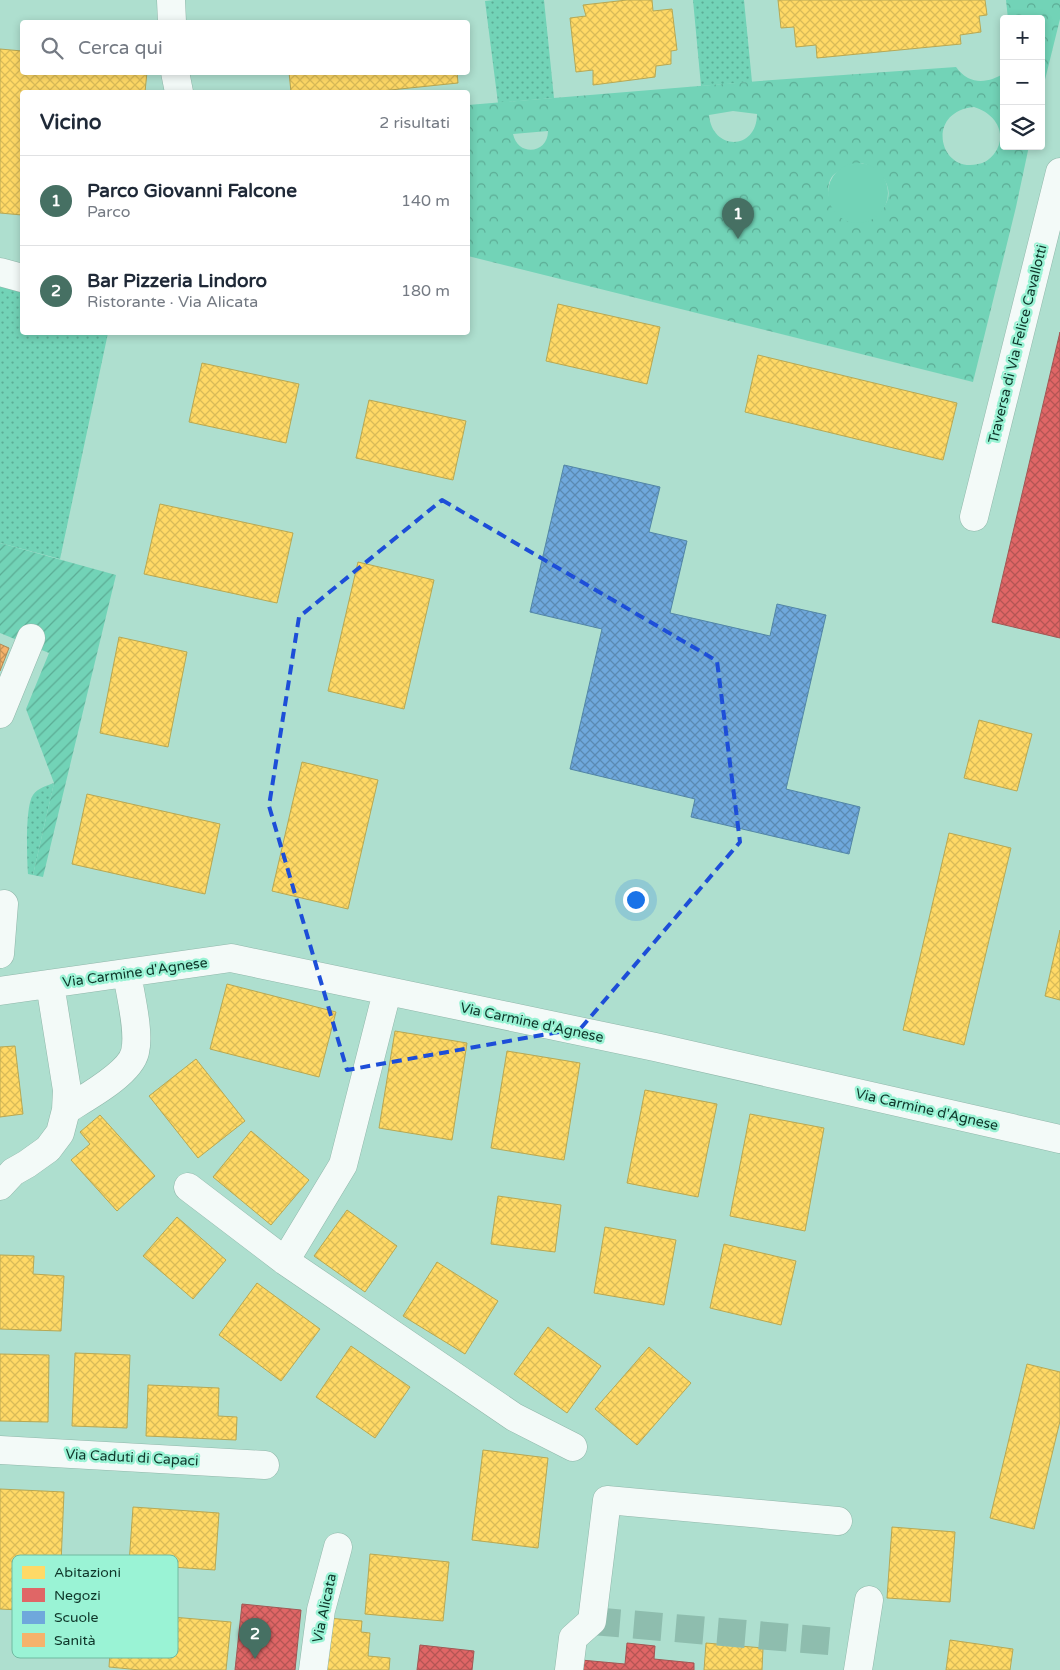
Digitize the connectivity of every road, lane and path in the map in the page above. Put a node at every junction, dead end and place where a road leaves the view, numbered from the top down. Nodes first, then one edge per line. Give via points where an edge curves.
1 (171, 0) edge
2 (172, 20) edge
3 (175, 75) edge
4 (178, 90) edge
5 (1060, 172) edge
6 (0, 272) edge
7 (20, 277) edge
8 (974, 517) dead end
9 (32, 638) dead end
10 (0, 714) edge
11 (4, 904) dead end
12 (0, 954) edge
13 (127, 973) junction
14 (50, 984) junction
15 (0, 991) edge
16 (387, 992) junction
17 (66, 1110) junction
18 (1060, 1139) edge
19 (0, 1186) edge
20 (188, 1187) dead end
21 (285, 1261) junction
22 (573, 1447) dead end
23 (0, 1450) edge
24 (264, 1464) dead end
25 (838, 1521) dead end
26 (338, 1547) dead end
27 (869, 1600) dead end
28 (313, 1670) edge
29 (569, 1670) edge
30 (858, 1670) edge

1 - 2 street
3 - 4 street
5 - 8 street, Traversa di Via Felice Cavallotti
6 - 7 street
9 - 10 street
11 - 12 street
13 - 14 street, Via Carmine d'Agnese
13 - 16 street, Via Carmine d'Agnese via 231,958
13 - 17 street via 137,1038 131,1063 107,1084
14 - 15 street, Via Carmine d'Agnese
14 - 17 street via 67,1090
16 - 18 street, Via Carmine d'Agnese via 655,1047
16 - 21 street via 344,1165
17 - 19 street via 60,1133 48,1149 13,1172
20 - 21 street
21 - 22 street via 514,1417
23 - 24 street, Via Caduti di Capaci
25 - 29 street via 607,1500 592,1621 573,1638
26 - 28 street, Via Alicata via 321,1610
27 - 30 street

